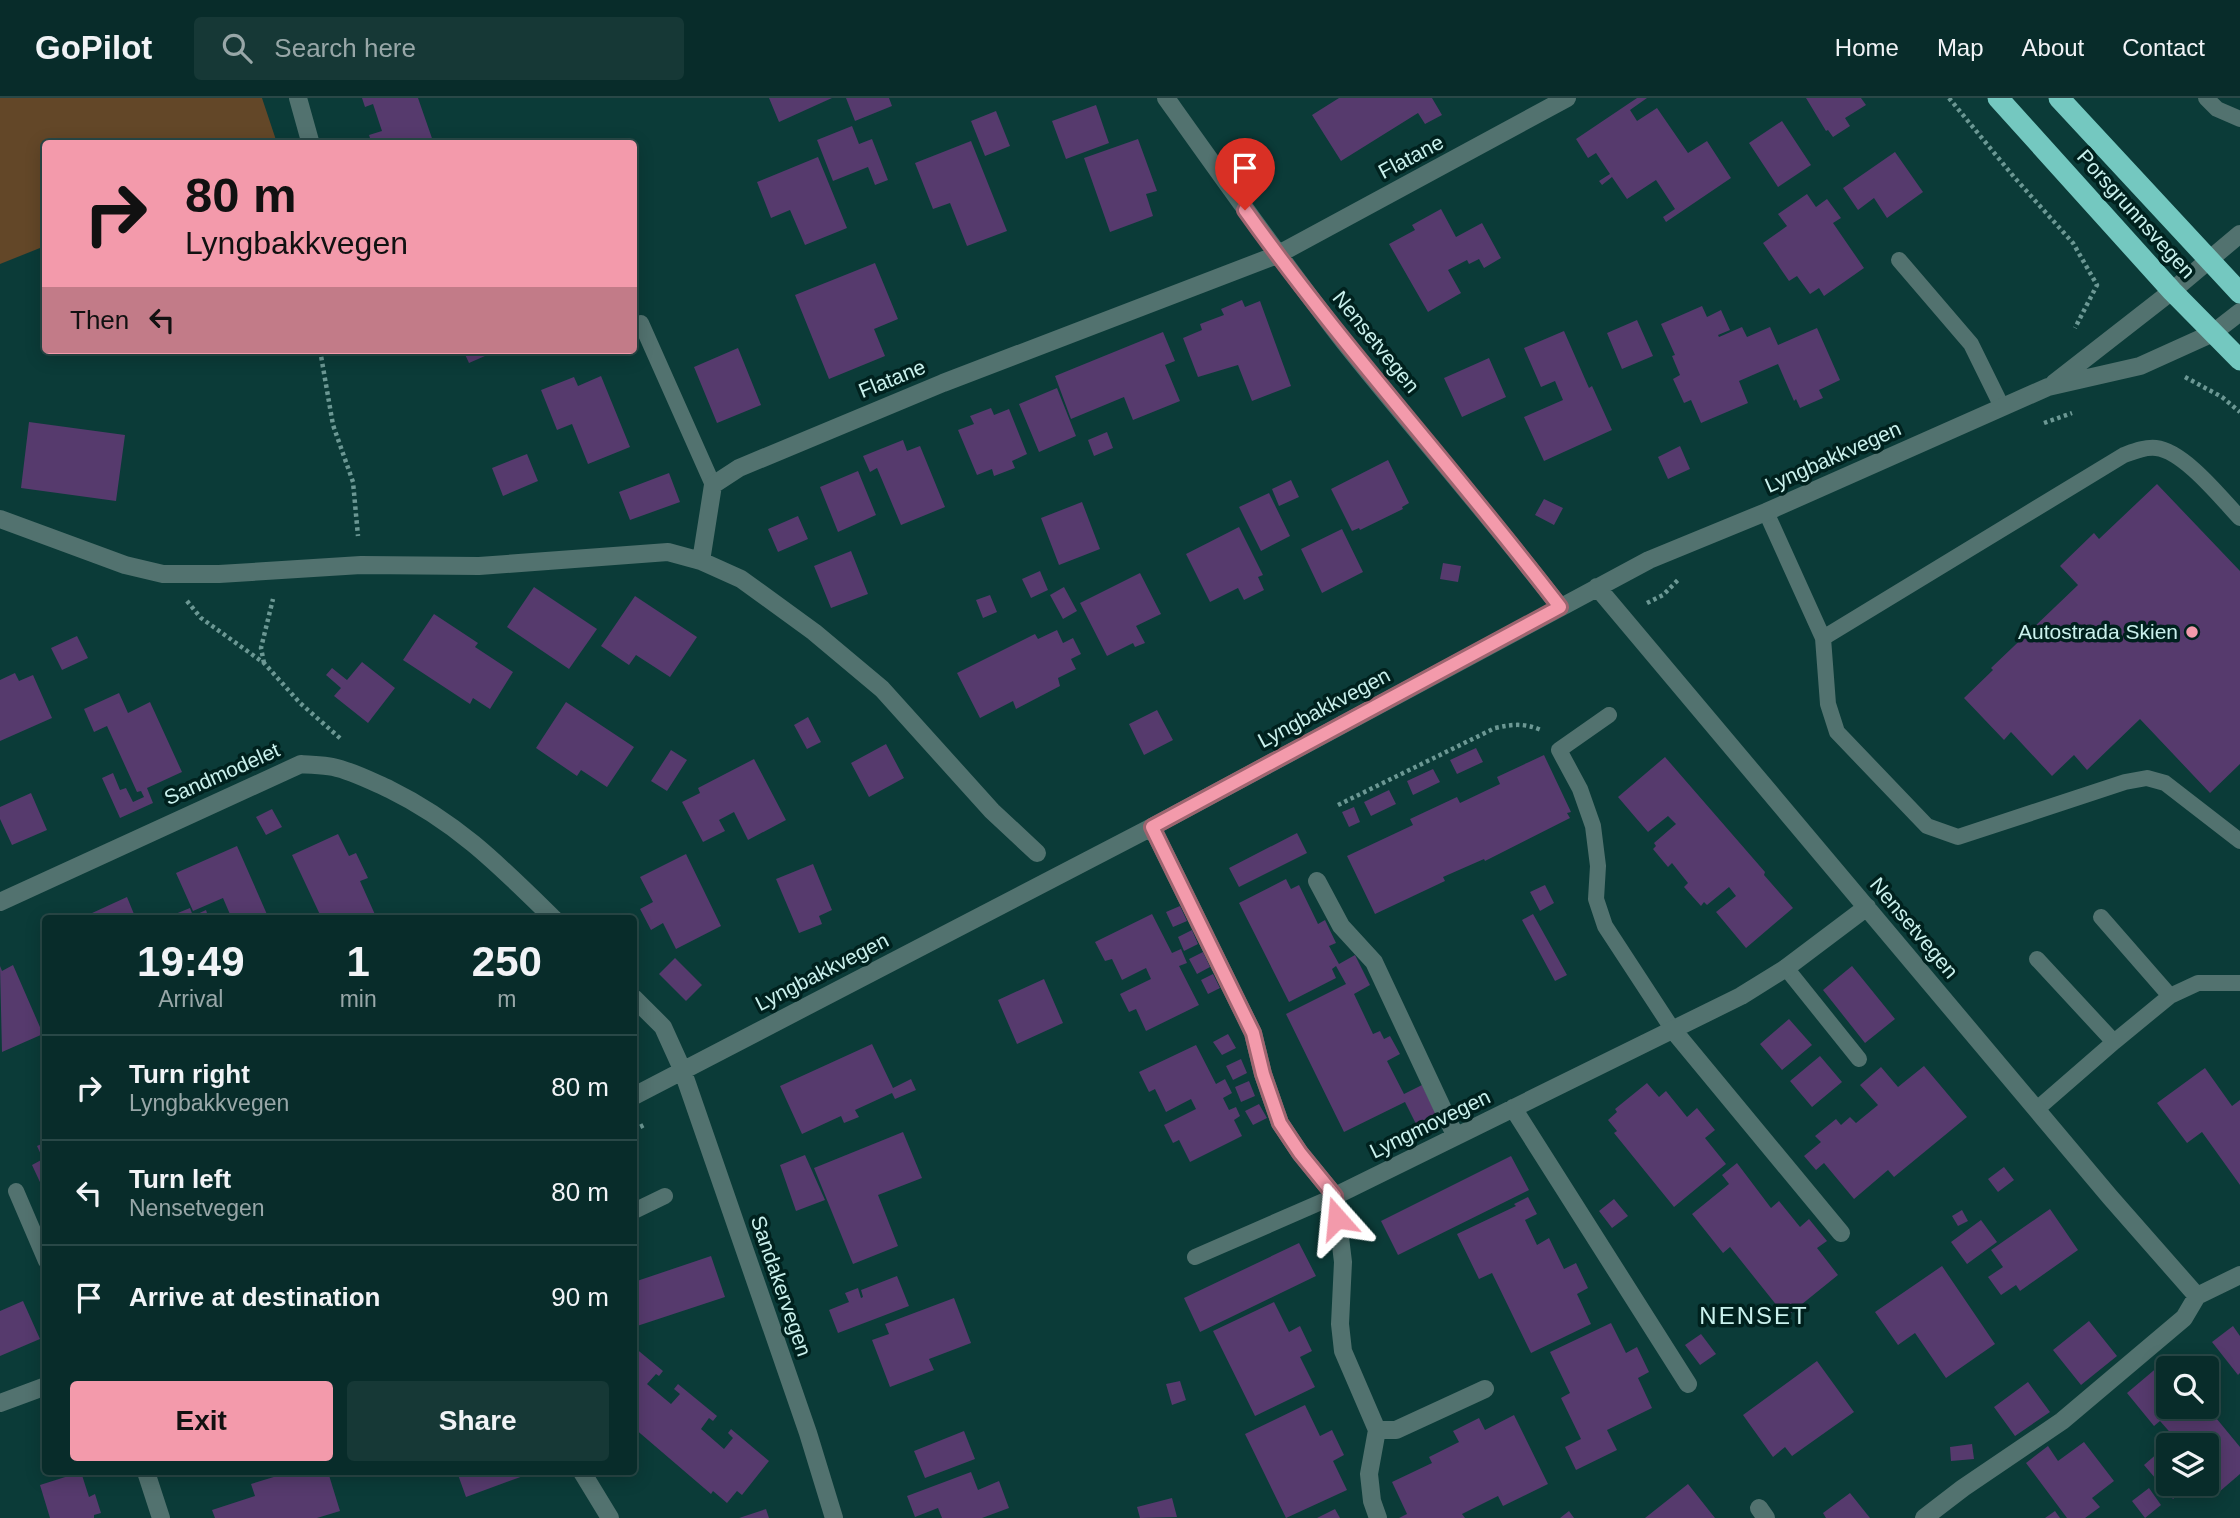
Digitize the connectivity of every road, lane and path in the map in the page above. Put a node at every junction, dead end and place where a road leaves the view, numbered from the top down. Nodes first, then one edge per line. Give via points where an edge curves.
1 (298, 98) edge
2 (1166, 98) edge
3 (1566, 98) edge
4 (1949, 98) edge
5 (1998, 98) edge
6 (2059, 98) edge
7 (2206, 98) edge
8 (2240, 119) edge
9 (310, 140) edge
10 (2240, 234) edge
11 (1277, 255) junction
12 (1899, 260) dead end
13 (2209, 260) junction
14 (2172, 291) junction
15 (2240, 293) edge
16 (2240, 312) edge
17 (641, 323) dead end
18 (2213, 332) junction
19 (2068, 336) dead end
20 (321, 354) edge
21 (2240, 360) edge
22 (2179, 374) dead end
23 (2048, 387) junction
24 (2002, 407) junction
25 (2082, 410) dead end
26 (2240, 412) edge
27 (2033, 427) dead end
28 (713, 485) junction
29 (1766, 512) junction
30 (2240, 518) edge
31 (0, 519) edge
32 (701, 561) junction
33 (361, 565) junction
34 (281, 569) junction
35 (163, 573) junction
36 (1681, 577) dead end
37 (1597, 587) junction
38 (1560, 607) junction
39 (1621, 616) junction
40 (1823, 638) junction
41 (264, 663) junction
42 (1609, 715) dead end
43 (344, 741) dead end
44 (1559, 750) junction
45 (1338, 805) dead end
46 (1152, 827) junction
47 (2240, 841) edge
48 (1037, 853) dead end
49 (1317, 881) dead end
50 (0, 902) edge
51 (1867, 907) junction
52 (550, 915) edge
53 (2101, 917) dead end
54 (2037, 958) dead end
55 (1786, 968) junction
56 (2240, 983) edge
57 (2170, 996) junction
58 (637, 1001) edge
59 (1673, 1030) junction
60 (2114, 1042) junction
61 (1859, 1059) dead end
62 (682, 1069) junction
63 (637, 1094) edge
64 (1513, 1108) junction
65 (2037, 1109) junction
66 (645, 1124) dead end
67 (637, 1128) edge
68 (1455, 1135) junction
69 (16, 1191) dead end
70 (665, 1196) dead end
71 (1335, 1196) junction
72 (637, 1210) edge
73 (1841, 1233) dead end
74 (42, 1252) edge
75 (1195, 1257) dead end
76 (2240, 1275) edge
77 (2197, 1296) junction
78 (1688, 1384) dead end
79 (42, 1387) edge
80 (1485, 1389) dead end
81 (0, 1403) edge
82 (1377, 1430) junction
83 (147, 1475) edge
84 (584, 1475) edge
85 (161, 1518) edge
86 (610, 1518) edge
87 (834, 1518) edge
88 (1378, 1518) edge
89 (1924, 1518) edge

1 - 9 street
2 - 11 street, Nensetvegen
3 - 11 street, Flatane
4 - 19 path via 2073,243 2097,285
5 - 14 highway, Porsgrunnsvegen
6 - 13 highway, Porsgrunnsvegen
7 - 8 lane via 2217,109
10 - 13 street, Lyngbakkvegen
11 - 28 street, Flatane via 943,383 769,454
11 - 38 street, Nensetvegen
12 - 24 lane via 1971,344
13 - 14 street, Lyngbakkvegen
13 - 15 highway, Porsgrunnsvegen
14 - 18 highway, Porsgrunnsvegen
14 - 23 street, Lyngbakkvegen
16 - 18 street, Lyngbakkvegen
17 - 28 lane
18 - 21 highway, Porsgrunnsvegen
18 - 23 street, Lyngbakkvegen via 2140,366
20 - 33 path via 333,425 353,482
22 - 26 path
23 - 24 street, Lyngbakkvegen
24 - 29 street, Lyngbakkvegen
25 - 27 path
28 - 32 street
29 - 37 street, Lyngbakkvegen via 1649,560
29 - 40 lane
30 - 40 lane via 2182,458 2160,448 2143,448 2124,455
31 - 35 street via 125,565
32 - 33 street via 668,552 479,566
32 - 48 street via 741,579 814,632 882,690 992,811
33 - 34 street
34 - 35 street
34 - 41 path via 265,625
35 - 41 path via 201,618
36 - 39 path via 1663,595
37 - 38 street, Lyngbakkvegen
37 - 39 street, Nensetvegen
38 - 46 street, Lyngbakkvegen
39 - 51 street, Nensetvegen
40 - 47 lane via 1828,704 1837,732 1927,826 1958,837 2147,778 2165,783
41 - 43 path via 300,703
42 - 44 lane
44 - 45 path via 1544,731 1528,724 1495,728
44 - 59 lane via 1593,826 1596,900 1605,926
46 - 62 street, Lyngbakkvegen
46 - 71 street via 1253,1033 1280,1123
49 - 68 street via 1341,926 1374,962
50 - 52 street, Sandmodelet via 301,764 334,767 415,802 492,858
51 - 55 street, Lyngmovegen
51 - 65 street, Nensetvegen
53 - 57 lane
54 - 60 lane
55 - 59 street, Lyngmovegen
55 - 61 lane
56 - 57 lane via 2198,983
57 - 60 lane
58 - 62 street via 663,1027
59 - 64 street, Lyngmovegen
59 - 73 street
60 - 65 lane
62 - 63 street, Lyngbakkvegen
62 - 87 street, Sandakervegen
64 - 68 street, Lyngmovegen
64 - 78 street
65 - 77 street, Nensetvegen
66 - 67 path
68 - 71 street, Lyngmovegen
69 - 74 lane
70 - 72 lane
71 - 75 lane
71 - 82 street via 1343,1262 1343,1351
76 - 77 street
77 - 89 street via 2184,1318 2062,1421
79 - 81 street
80 - 82 street via 1396,1430
82 - 88 street via 1369,1474
83 - 85 street
84 - 86 street

